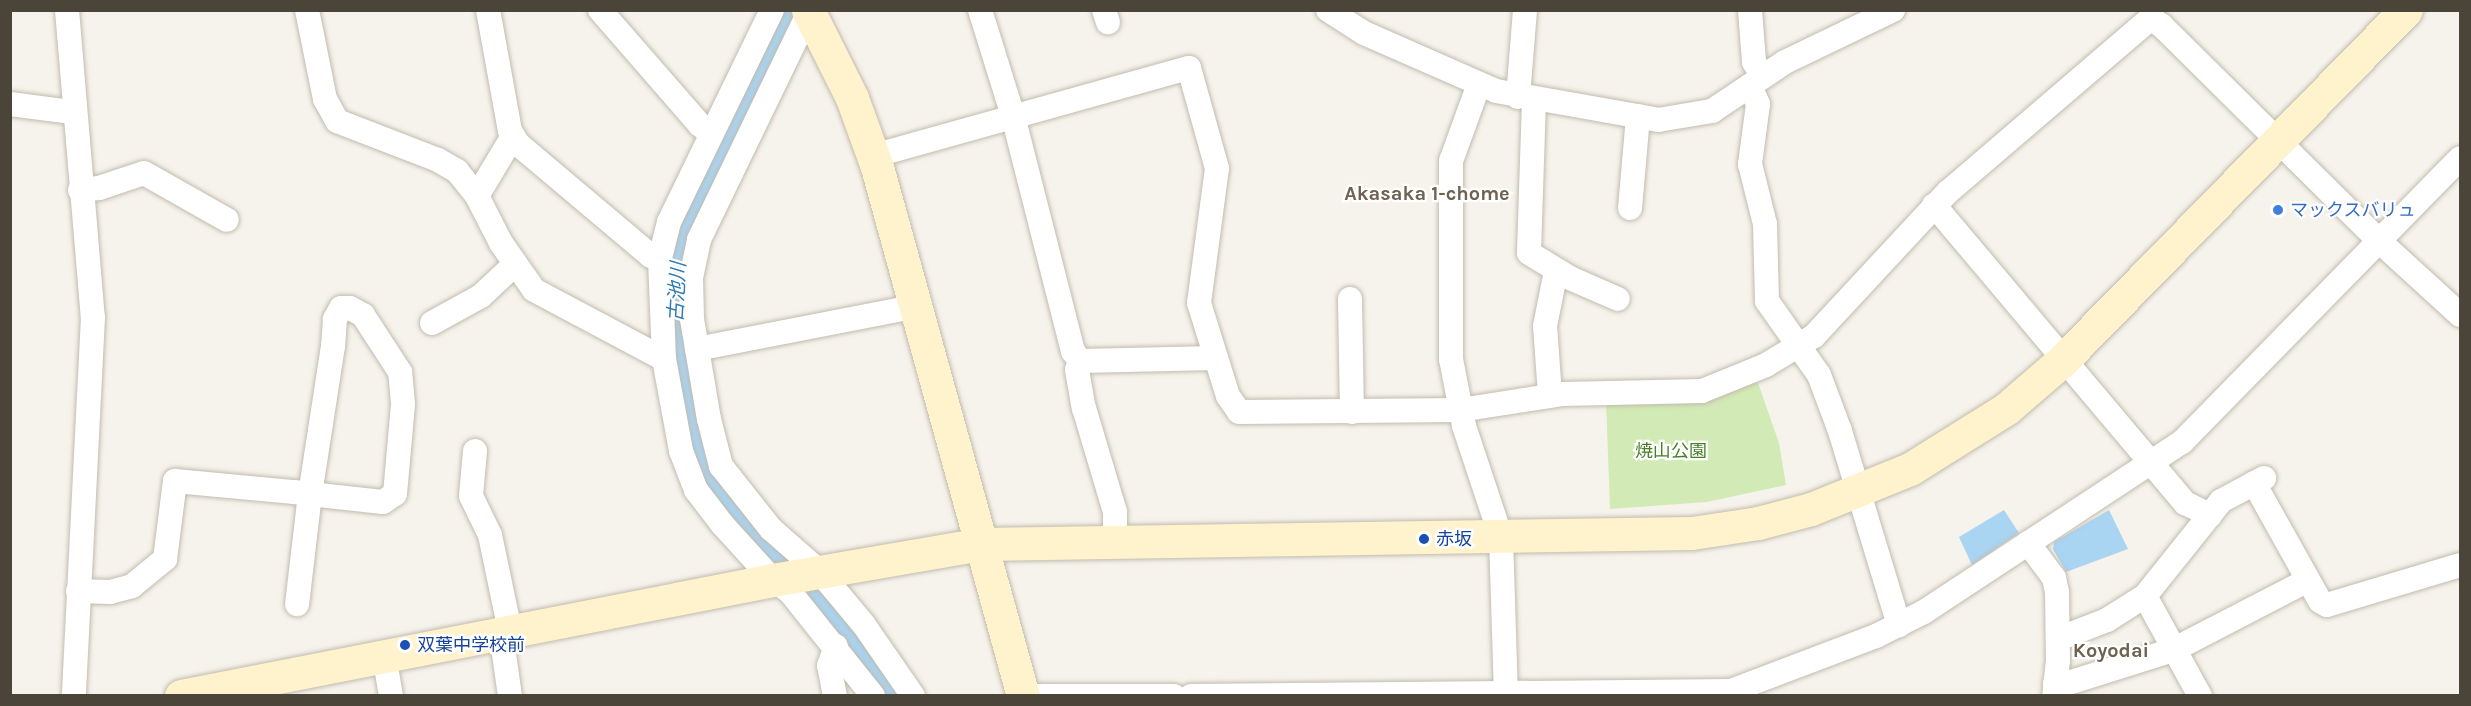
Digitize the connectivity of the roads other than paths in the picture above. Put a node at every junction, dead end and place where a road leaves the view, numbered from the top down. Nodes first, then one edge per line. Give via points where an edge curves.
1 (67, 10) edge
2 (307, 10) edge
3 (488, 10) edge
4 (600, 10) edge
5 (772, 10) edge
6 (980, 10) edge
7 (1328, 10) edge
8 (1750, 10) edge
9 (1893, 10) edge
10 (2406, 10) edge
11 (809, 11) edge
12 (1526, 12) edge
13 (2151, 15) edge
14 (1756, 81) junction
15 (1479, 84) junction
16 (1526, 99) junction
17 (10, 104) edge
18 (72, 112) junction
19 (1013, 116) junction
20 (1638, 116) junction
21 (513, 136) junction
22 (2278, 140) junction
23 (710, 142) junction
24 (873, 156) junction
25 (2460, 158) edge
26 (730, 168) junction
27 (80, 189) junction
28 (477, 196) junction
29 (1934, 205) junction
30 (1630, 208) dead end
31 (227, 220) dead end
32 (2378, 240) junction
33 (660, 259) junction
34 (514, 265) junction
35 (1556, 271) junction
36 (1350, 298) dead end
37 (1618, 299) dead end
38 (914, 307) junction
39 (2460, 315) edge
40 (432, 323) dead end
41 (697, 349) junction
42 (1798, 349) junction
43 (1216, 358) junction
44 (664, 359) junction
45 (2063, 360) junction
46 (1080, 361) junction
47 (1551, 395) junction
48 (1460, 410) junction
49 (1352, 412) junction
50 (475, 451) dead end
51 (2153, 464) junction
52 (1859, 492) junction
53 (310, 494) junction
54 (2210, 515) junction
55 (1501, 537) junction
56 (1115, 540) junction
57 (2028, 543) junction
58 (981, 544) junction
59 (2460, 565) edge
60 (819, 571) junction
61 (773, 580) junction
62 (2308, 580) junction
63 (78, 591) junction
64 (2145, 596) junction
65 (297, 604) dead end
66 (1899, 625) junction
67 (506, 632) junction
68 (2058, 639) junction
69 (836, 646) junction
70 (2173, 650) junction
71 (384, 655) junction
72 (2054, 689) edge
73 (1506, 692) junction
74 (1731, 694) edge
75 (1320, 695) edge
76 (74, 696) edge
77 (181, 696) edge
78 (390, 696) edge
79 (510, 696) edge
80 (836, 696) edge
81 (873, 696) edge
82 (913, 696) edge
83 (1023, 696) edge
84 (1030, 696) edge
85 (1174, 696) edge
86 (1191, 696) edge
87 (2200, 696) edge

1 - 18 street
2 - 28 street via 325,99 337,121 438,160 457,171
3 - 21 street
4 - 23 street via 700,125
5 - 23 street
6 - 19 street
7 - 15 street via 1364,33
8 - 14 street
9 - 14 street
10 - 22 street
11 - 24 street via 852,98
11 - 26 street
12 - 16 street
13 - 22 street
13 - 29 street
14 - 20 street via 1704,114 1658,120
14 - 42 street via 1758,104 1750,164 1765,224 1767,301
15 - 16 street
15 - 48 street via 1451,161 1451,359
16 - 20 street
16 - 35 street via 1532,191 1526,240 1529,253
17 - 18 street
18 - 27 street
19 - 24 street
19 - 43 street via 1189,68 1216,156 1198,291
19 - 46 street via 1072,351
20 - 30 street
21 - 28 street
21 - 33 street via 633,241
22 - 32 street
22 - 45 street
23 - 26 street
23 - 33 street via 669,222
24 - 38 street
25 - 32 street
26 - 41 street via 702,231 691,278
27 - 31 street via 99,188 144,173
27 - 63 street via 93,317
28 - 34 street
29 - 42 street
29 - 45 street
32 - 39 street
32 - 51 street via 2182,442
33 - 44 street
34 - 40 street via 481,296
34 - 44 street via 534,290
35 - 37 street
35 - 47 street via 1545,326
36 - 49 street
38 - 41 street
38 - 58 street
41 - 60 street via 721,466 771,528
42 - 47 street via 1702,391
42 - 52 street via 1818,375
43 - 46 street
43 - 49 street via 1228,396 1239,412
44 - 61 street via 681,451 696,490
45 - 51 street
45 - 52 street via 2006,409 1953,446
46 - 56 street via 1077,370 1084,408 1115,512
47 - 48 street
48 - 49 street
48 - 55 street
50 - 67 street via 471,496 490,535
51 - 54 street via 2185,503
51 - 57 street
52 - 55 street via 1758,523 1692,533
52 - 66 street
53 - 53 street via 383,502 395,494 403,404 400,372 363,315 350,308 341,308 335,319
53 - 63 street via 175,481 165,559 132,586 110,592
53 - 65 street
54 - 62 street via 2221,501 2259,481
54 - 64 street
55 - 56 street
55 - 73 street
56 - 58 street
57 - 66 street
57 - 68 street via 2054,578
58 - 60 street
58 - 83 street
59 - 62 street via 2327,605 2320,601
60 - 61 street
60 - 82 street via 864,625
61 - 67 street
61 - 69 street via 790,592
62 - 70 street
63 - 76 street
64 - 68 street via 2107,620
64 - 70 street
66 - 74 street
67 - 71 street
67 - 79 street
68 - 72 street
69 - 80 street via 829,666
69 - 81 street
70 - 72 street
70 - 87 street
71 - 77 street
71 - 78 street
73 - 74 street
73 - 75 street
75 - 86 street
84 - 85 street

